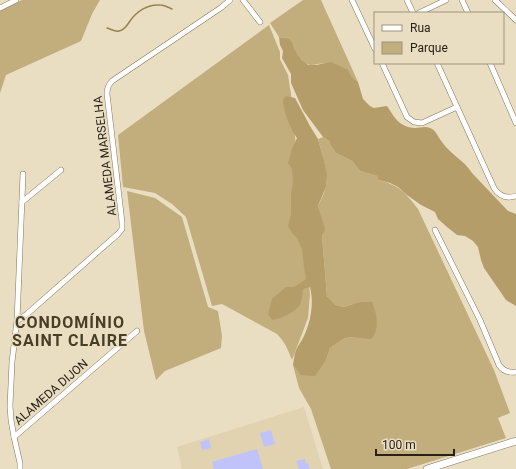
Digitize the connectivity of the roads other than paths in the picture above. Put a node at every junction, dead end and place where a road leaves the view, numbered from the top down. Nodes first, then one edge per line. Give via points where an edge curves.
1 (16, 0) edge
2 (230, 0) edge
3 (243, 0) edge
4 (352, 0) edge
5 (407, 0) edge
6 (446, 0) edge
7 (462, 0) edge
8 (495, 0) edge
9 (0, 8) edge
10 (413, 12) edge
11 (421, 12) edge
12 (468, 12) edge
13 (516, 20) edge
14 (260, 22) dead end
15 (374, 47) edge
16 (382, 64) edge
17 (437, 64) edge
18 (490, 64) edge
19 (457, 107) junction
20 (516, 123) edge
21 (61, 170) dead end
22 (23, 174) dead end
23 (516, 196) edge
24 (22, 202) junction
25 (435, 230) dead end
26 (17, 321) junction
27 (137, 331) dead end
28 (516, 372) edge
29 (14, 437) junction
30 (516, 441) edge
31 (20, 469) edge
32 (427, 469) edge

1 - 9 street
2 - 26 street, ALAMEDA MARSELHA via 108,86 122,229
3 - 14 street
4 - 15 street
5 - 10 street
6 - 11 street
7 - 12 street
8 - 13 street
16 - 19 street via 407,117 414,122 422,123
17 - 19 street
18 - 20 street
19 - 23 street via 497,192 505,197
21 - 24 street
22 - 24 street
24 - 26 street
25 - 28 street via 480,320 499,365 508,372
26 - 29 street via 10,406
27 - 29 street, ALAMEDA DIJON
29 - 31 street
30 - 32 main road

